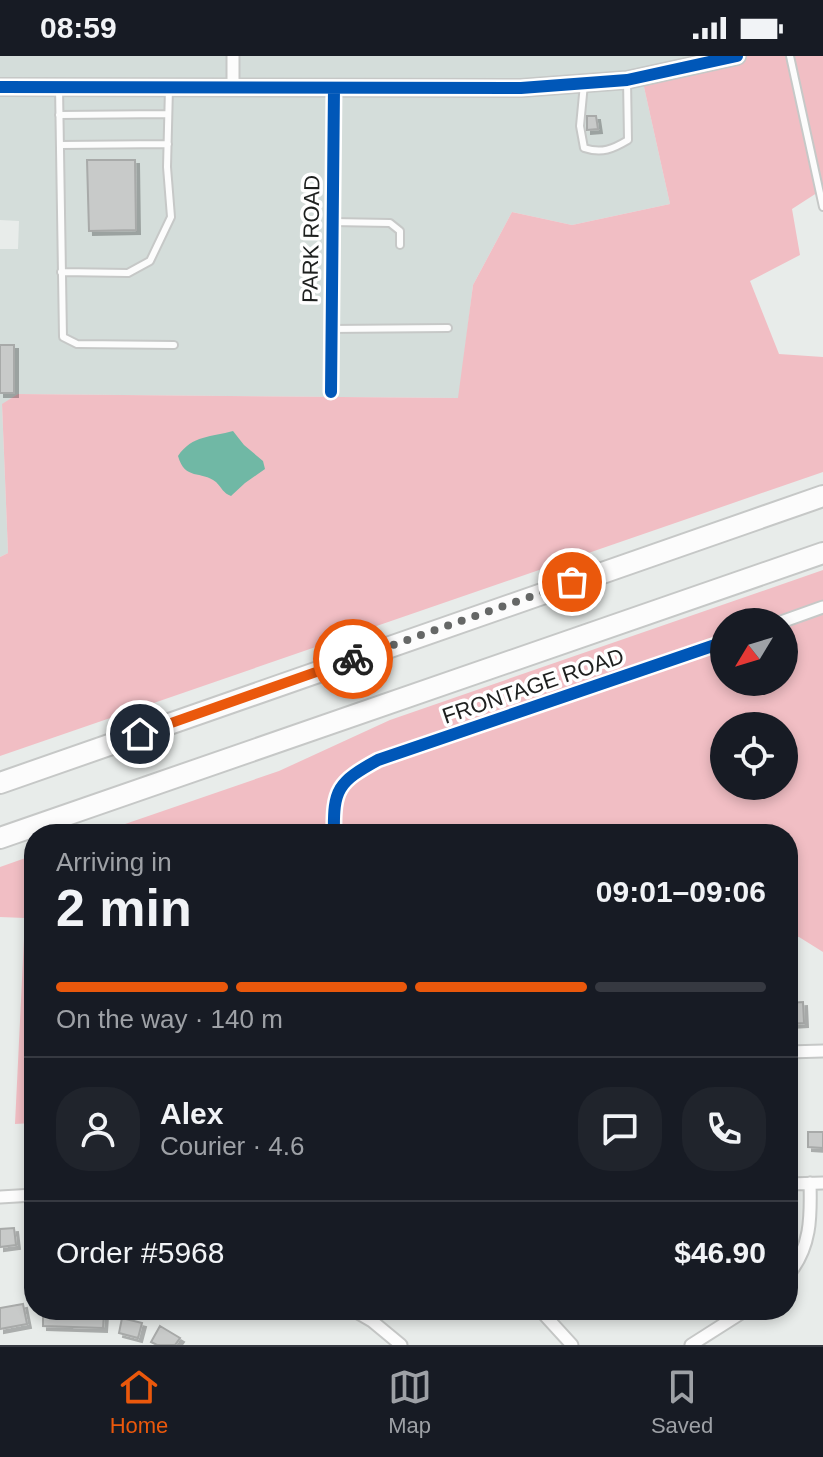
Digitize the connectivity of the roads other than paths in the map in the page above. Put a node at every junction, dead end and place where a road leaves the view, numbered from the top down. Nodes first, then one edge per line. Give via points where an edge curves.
1 (233, 56) edge
2 (736, 56) edge
3 (790, 56) edge
4 (627, 80) junction
5 (584, 84) junction
6 (0, 87) edge
7 (59, 87) junction
8 (169, 88) junction
9 (233, 88) junction
10 (334, 88) junction
11 (168, 114) junction
12 (59, 115) junction
13 (168, 144) junction
14 (60, 145) junction
15 (823, 207) edge
16 (332, 222) junction
17 (400, 245) dead end
18 (61, 272) junction
19 (448, 328) dead end
20 (330, 329) junction
21 (174, 345) dead end
22 (331, 392) dead end
23 (823, 496) edge
24 (823, 553) edge
25 (823, 607) edge
26 (798, 616) edge
27 (710, 647) edge
28 (0, 783) edge
29 (40, 824) edge
30 (334, 824) edge
31 (24, 830) edge
32 (0, 838) edge
33 (823, 1051) edge
34 (798, 1052) edge
35 (810, 1183) junction
36 (823, 1183) edge
37 (798, 1184) edge
38 (24, 1196) edge
39 (0, 1197) edge
40 (798, 1260) edge
41 (370, 1320) edge
42 (549, 1320) edge
43 (730, 1320) edge
44 (401, 1345) edge
45 (572, 1345) edge
46 (691, 1345) edge

1 - 9 street
2 - 4 street
3 - 15 lane
4 - 5 street
4 - 5 lane via 628,140 609,151 584,148
5 - 10 street
6 - 7 street
7 - 8 street
7 - 12 lane
8 - 9 street
8 - 11 lane
9 - 10 street
10 - 16 street, PARK ROAD
11 - 12 lane
11 - 13 lane
12 - 14 lane
13 - 14 lane
13 - 18 lane via 171,217 150,261 128,273
14 - 18 lane
16 - 17 lane via 390,223 400,231
16 - 20 street, PARK ROAD
18 - 21 lane via 62,331 67,341
19 - 20 lane
20 - 22 street, PARK ROAD
23 - 28 highway
24 - 29 highway
25 - 26 street
27 - 30 street, FRONTAGE ROAD via 378,760 336,790
31 - 32 highway
33 - 34 street
35 - 36 street
35 - 37 street
35 - 40 street via 811,1220
38 - 39 street
41 - 44 street
42 - 45 street
43 - 46 street

